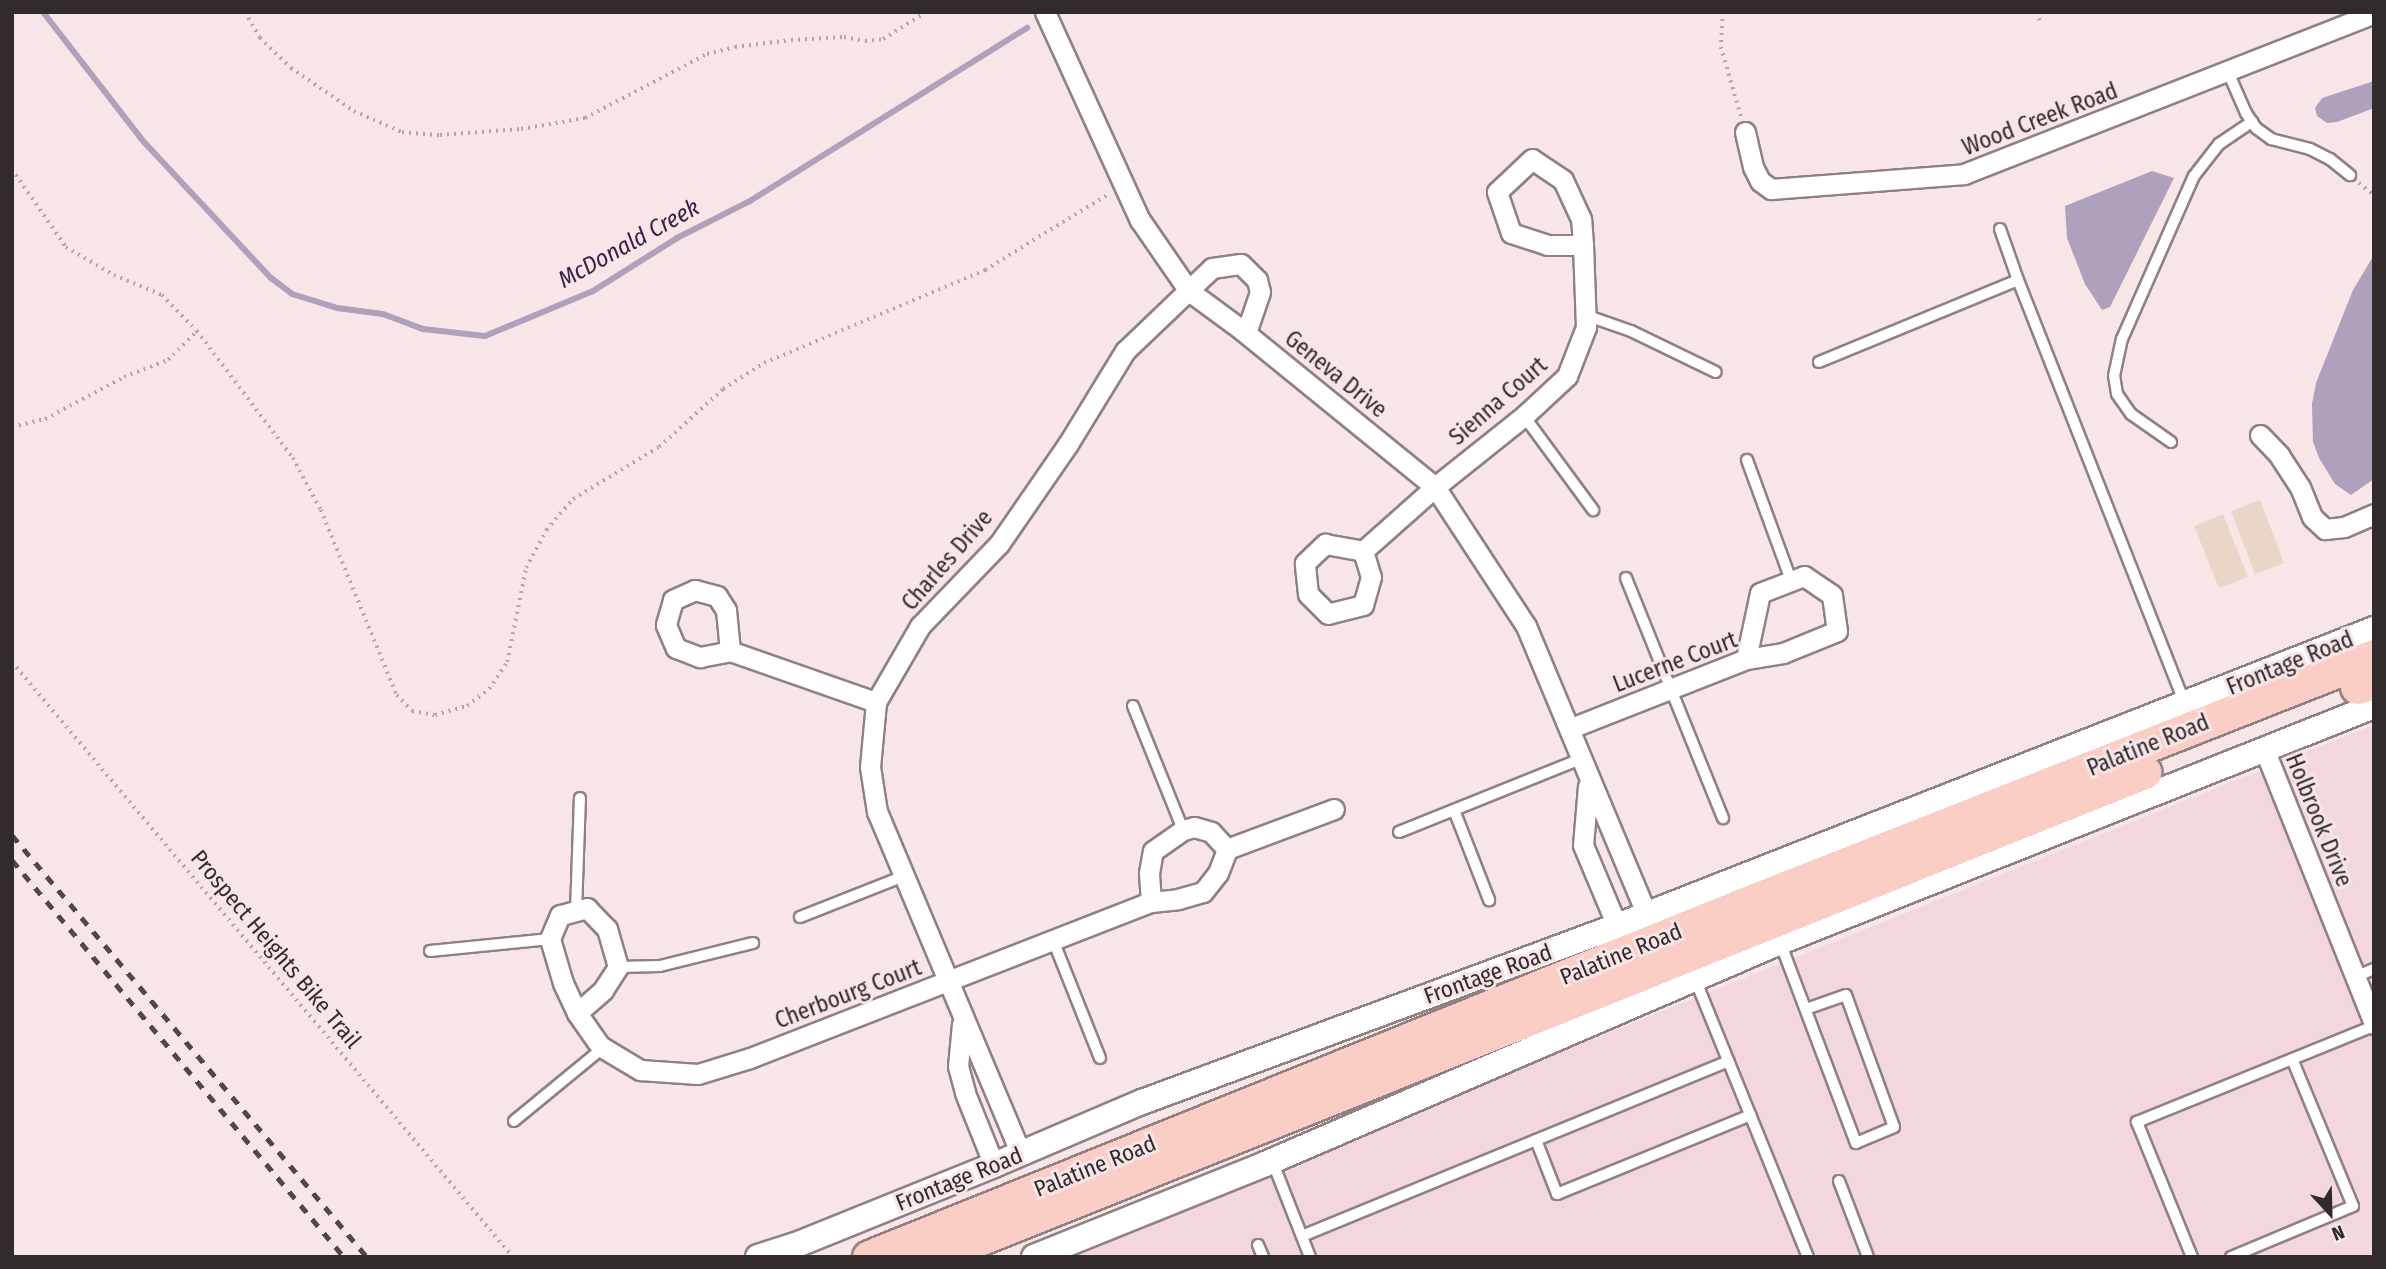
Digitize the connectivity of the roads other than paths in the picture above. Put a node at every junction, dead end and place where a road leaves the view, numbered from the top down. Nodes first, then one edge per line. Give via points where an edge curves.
1 (2374, 13) edge
2 (1048, 21) edge
3 (2228, 72) junction
4 (2252, 122) junction
5 (1745, 132) road end
6 (2350, 175) dead end
7 (2000, 229) dead end
8 (1583, 245) junction
9 (2018, 280) junction
10 (1189, 291) junction
11 (1586, 315) junction
12 (1246, 333) junction
13 (1819, 362) dead end
14 (1716, 372) dead end
15 (1524, 416) junction
16 (2260, 435) dead end
17 (2171, 442) dead end
18 (1747, 460) dead end
19 (1435, 487) junction
20 (1593, 510) dead end
21 (2374, 514) edge
22 (1363, 551) dead end
23 (1626, 578) dead end
24 (1791, 580) junction
25 (2374, 629) edge
26 (730, 650) junction
27 (2374, 656) edge
28 (1746, 659) junction
29 (1670, 689) junction
30 (2370, 689) edge
31 (876, 702) junction
32 (2185, 705) junction
33 (1133, 706) dead end
34 (1571, 728) junction
35 (2264, 751) junction
36 (1581, 759) junction
37 (1589, 781) junction
38 (580, 798) dead end
39 (1334, 809) dead end
40 (1454, 810) junction
41 (1723, 818) dead end
42 (1183, 830) junction
43 (1399, 832) dead end
44 (1227, 849) junction
45 (904, 876) junction
46 (1489, 900) dead end
47 (1151, 902) junction
48 (576, 911) junction
49 (1647, 915) junction
50 (800, 917) dead end
51 (1617, 926) junction
52 (550, 939) junction
53 (1053, 940) junction
54 (1780, 942) junction
55 (753, 943) dead end
56 (430, 951) dead end
57 (618, 967) junction
58 (2374, 969) edge
59 (2355, 977) junction
60 (1695, 978) junction
61 (948, 981) junction
62 (1806, 1009) junction
63 (577, 1013) junction
64 (962, 1019) junction
65 (2374, 1025) edge
66 (603, 1048) junction
67 (1100, 1058) dead end
68 (2292, 1059) junction
69 (1729, 1061) junction
70 (1751, 1115) junction
71 (514, 1121) dead end
72 (1536, 1140) junction
73 (1021, 1154) junction
74 (1272, 1160) junction
75 (994, 1165) junction
76 (1839, 1181) dead end
77 (1302, 1236) junction
78 (1258, 1245) dead end
79 (758, 1257) edge
80 (869, 1257) edge
81 (934, 1257) edge
82 (1034, 1257) edge
83 (1263, 1257) edge
84 (1310, 1257) edge
85 (1808, 1257) edge
86 (1868, 1257) edge
87 (2192, 1257) edge
88 (2231, 1257) edge

1 - 3 street, Wood Creek Road
2 - 10 street, Geneva Drive via 1140,219
3 - 4 lane
3 - 5 street, Wood Creek Road via 1996,164 1931,179 1771,189 1753,167
4 - 6 lane via 2271,139 2310,149
4 - 17 lane via 2219,144 2194,176 2122,339 2114,376 2117,394 2131,414
7 - 9 lane
8 - 8 street, Sienna Court via 1581,219 1563,180 1532,159 1497,192 1511,233 1547,245
8 - 11 street, Sienna Court
9 - 13 lane
9 - 32 lane
10 - 12 street, Geneva Drive
10 - 12 street, Charles Drive via 1212,268 1241,264 1251,271 1261,292
10 - 31 street, Charles Drive via 1125,351 999,544 920,626
11 - 14 lane
11 - 15 street, Sienna Court via 1586,327 1567,376
12 - 19 street, Geneva Drive
15 - 19 street, Sienna Court
15 - 20 lane
16 - 21 street via 2279,455 2300,487 2312,517 2325,529 2344,527
18 - 24 lane
19 - 22 street, Sienna Court
19 - 34 street, Geneva Drive via 1526,625
23 - 29 lane
24 - 28 street via 1760,593
24 - 28 street, Lucerne Court via 1804,576 1832,595 1837,631 1783,653
25 - 32 street, Frontage Road
26 - 26 street via 700,657 676,648 666,625 673,600 695,590 717,596 726,610
26 - 31 street
27 - 80 highway, Palatine Road
28 - 29 street, Lucerne Court
29 - 34 street, Lucerne Court
29 - 41 lane
30 - 35 street
30 - 81 highway, Palatine Road
31 - 45 street, Charles Drive via 870,767 877,812
32 - 49 street, Frontage Road
33 - 42 lane
34 - 36 street, Geneva Drive
35 - 54 street
35 - 59 street, Holbrook Drive
36 - 37 street, Geneva Drive
36 - 40 lane
37 - 49 street, Geneva Drive
37 - 51 street, Geneva Drive via 1583,845
38 - 48 lane
39 - 44 street
40 - 43 lane
40 - 46 lane
42 - 44 street via 1194,827 1211,832
42 - 47 street via 1153,851
44 - 47 street, Cherbourg Court via 1218,873 1203,892
45 - 50 lane
45 - 61 street, Charles Drive
47 - 53 street, Cherbourg Court
48 - 52 street via 560,915
48 - 57 street via 587,908 607,929
49 - 51 street, Frontage Road
51 - 73 street, Frontage Road via 1142,1102
52 - 56 lane
52 - 63 street, Cherbourg Court
53 - 61 street, Cherbourg Court
53 - 67 lane
54 - 60 street
54 - 62 lane
55 - 57 lane via 660,965
57 - 63 street via 603,990
58 - 59 lane
59 - 65 street, Holbrook Drive
60 - 69 lane
60 - 74 street
61 - 64 street, Charles Drive
61 - 66 street, Cherbourg Court via 698,1074 640,1070
62 - 62 lane via 1856,1143 1894,1127 1846,995
63 - 66 street, Cherbourg Court
64 - 73 street, Charles Drive
64 - 75 street, Charles Drive via 958,1066
65 - 68 lane
66 - 71 lane
68 - 87 lane via 2137,1122
68 - 88 lane via 2353,1206
69 - 70 lane
69 - 72 lane
70 - 72 lane via 1558,1194
70 - 85 lane
72 - 77 lane
73 - 75 street, Frontage Road
74 - 77 lane
74 - 82 street
75 - 79 street, Frontage Road
76 - 86 lane
77 - 84 lane
78 - 83 lane

